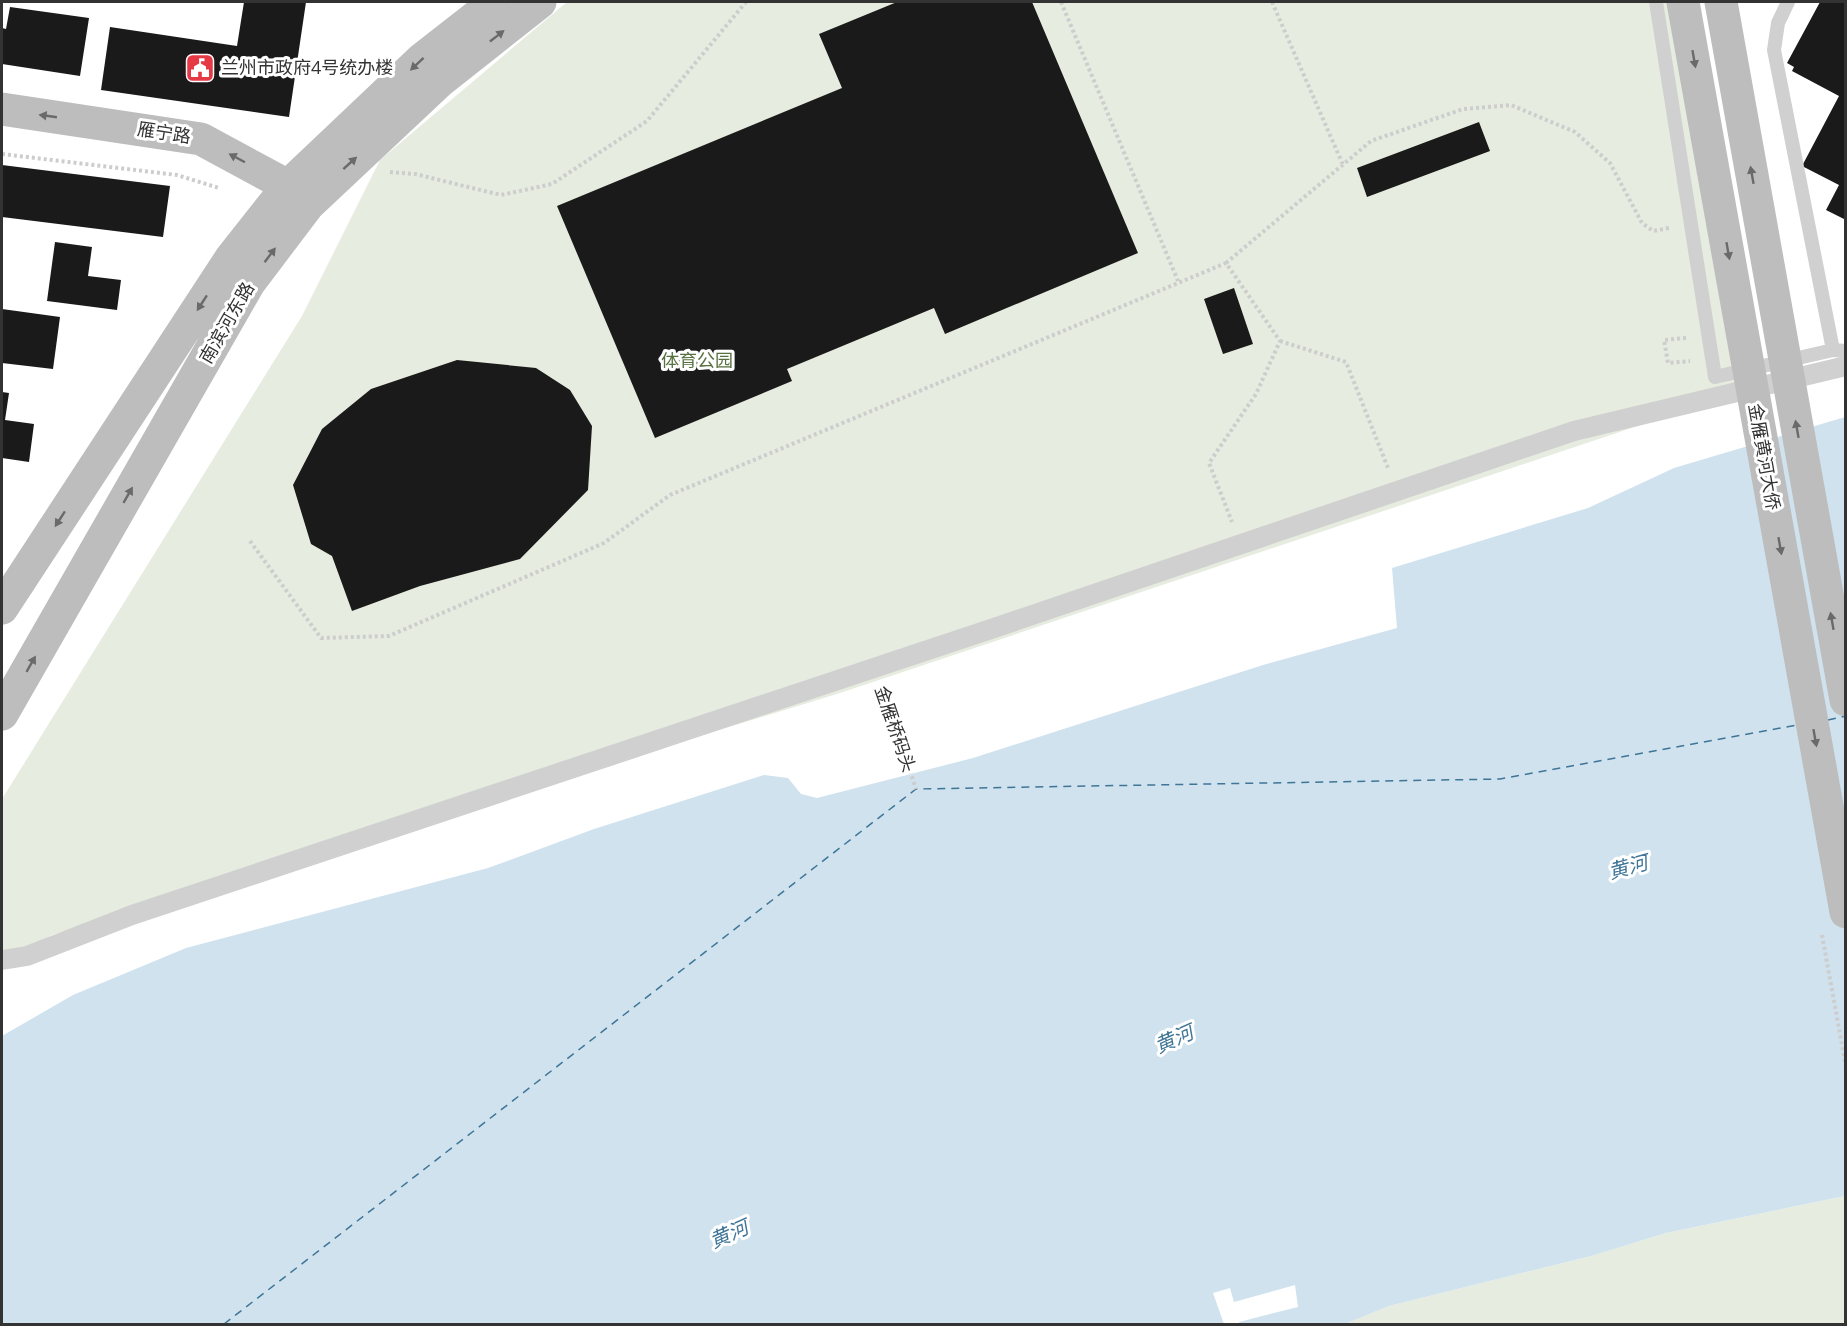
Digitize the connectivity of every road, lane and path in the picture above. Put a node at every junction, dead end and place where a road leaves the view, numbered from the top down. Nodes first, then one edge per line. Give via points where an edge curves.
1 (495, 2) edge
2 (540, 2) edge
3 (746, 2) edge
4 (1061, 2) edge
5 (1272, 2) edge
6 (1656, 2) edge
7 (1683, 2) edge
8 (1721, 2) edge
9 (1788, 2) edge
10 (2, 109) edge
11 (2, 154) edge
12 (1344, 165) junction
13 (384, 171) dead end
14 (290, 198) junction
15 (1676, 226) dead end
16 (1226, 263) junction
17 (1178, 281) junction
18 (1280, 341) junction
19 (1839, 350) edge
20 (1845, 366) edge
21 (1397, 492) junction
22 (250, 541) dead end
23 (1241, 545) junction
24 (2, 608) edge
25 (875, 668) junction
26 (1845, 699) edge
27 (2, 714) edge
28 (916, 789) dead end
29 (1845, 912) edge
30 (2, 960) edge

1 -> 14 main road, 南滨河东路 via 422,59
14 -> 2 main road, 南滨河东路
3 - 13 path via 647,121 552,184 501,195 415,174
4 - 17 path
5 - 12 path
6 - 19 lane via 1715,377
7 -> 29 main road, 金雁黄河大侨
26 -> 8 main road, 金雁黄河大侨
9 - 19 lane via 1778,23 1774,50
14 -> 10 main road, 雁宁路 via 201,139
11 - 14 path via 177,175
12 - 15 path via 1371,141 1463,109 1511,105 1575,132 1610,163 1647,227 1653,231
12 - 16 path
14 -> 24 main road, 南滨河东路 via 231,258
27 -> 14 main road, 南滨河东路 via 249,283
16 - 17 path
16 - 18 path
17 - 22 path via 670,495 604,543 389,636 321,638
18 - 21 path via 1346,363
18 - 23 path via 1256,394 1209,463
20 - 21 street via 1574,431
21 - 23 street
23 - 25 street
25 - 28 path, 金雁桥码头
25 - 30 street via 132,915 27,956

